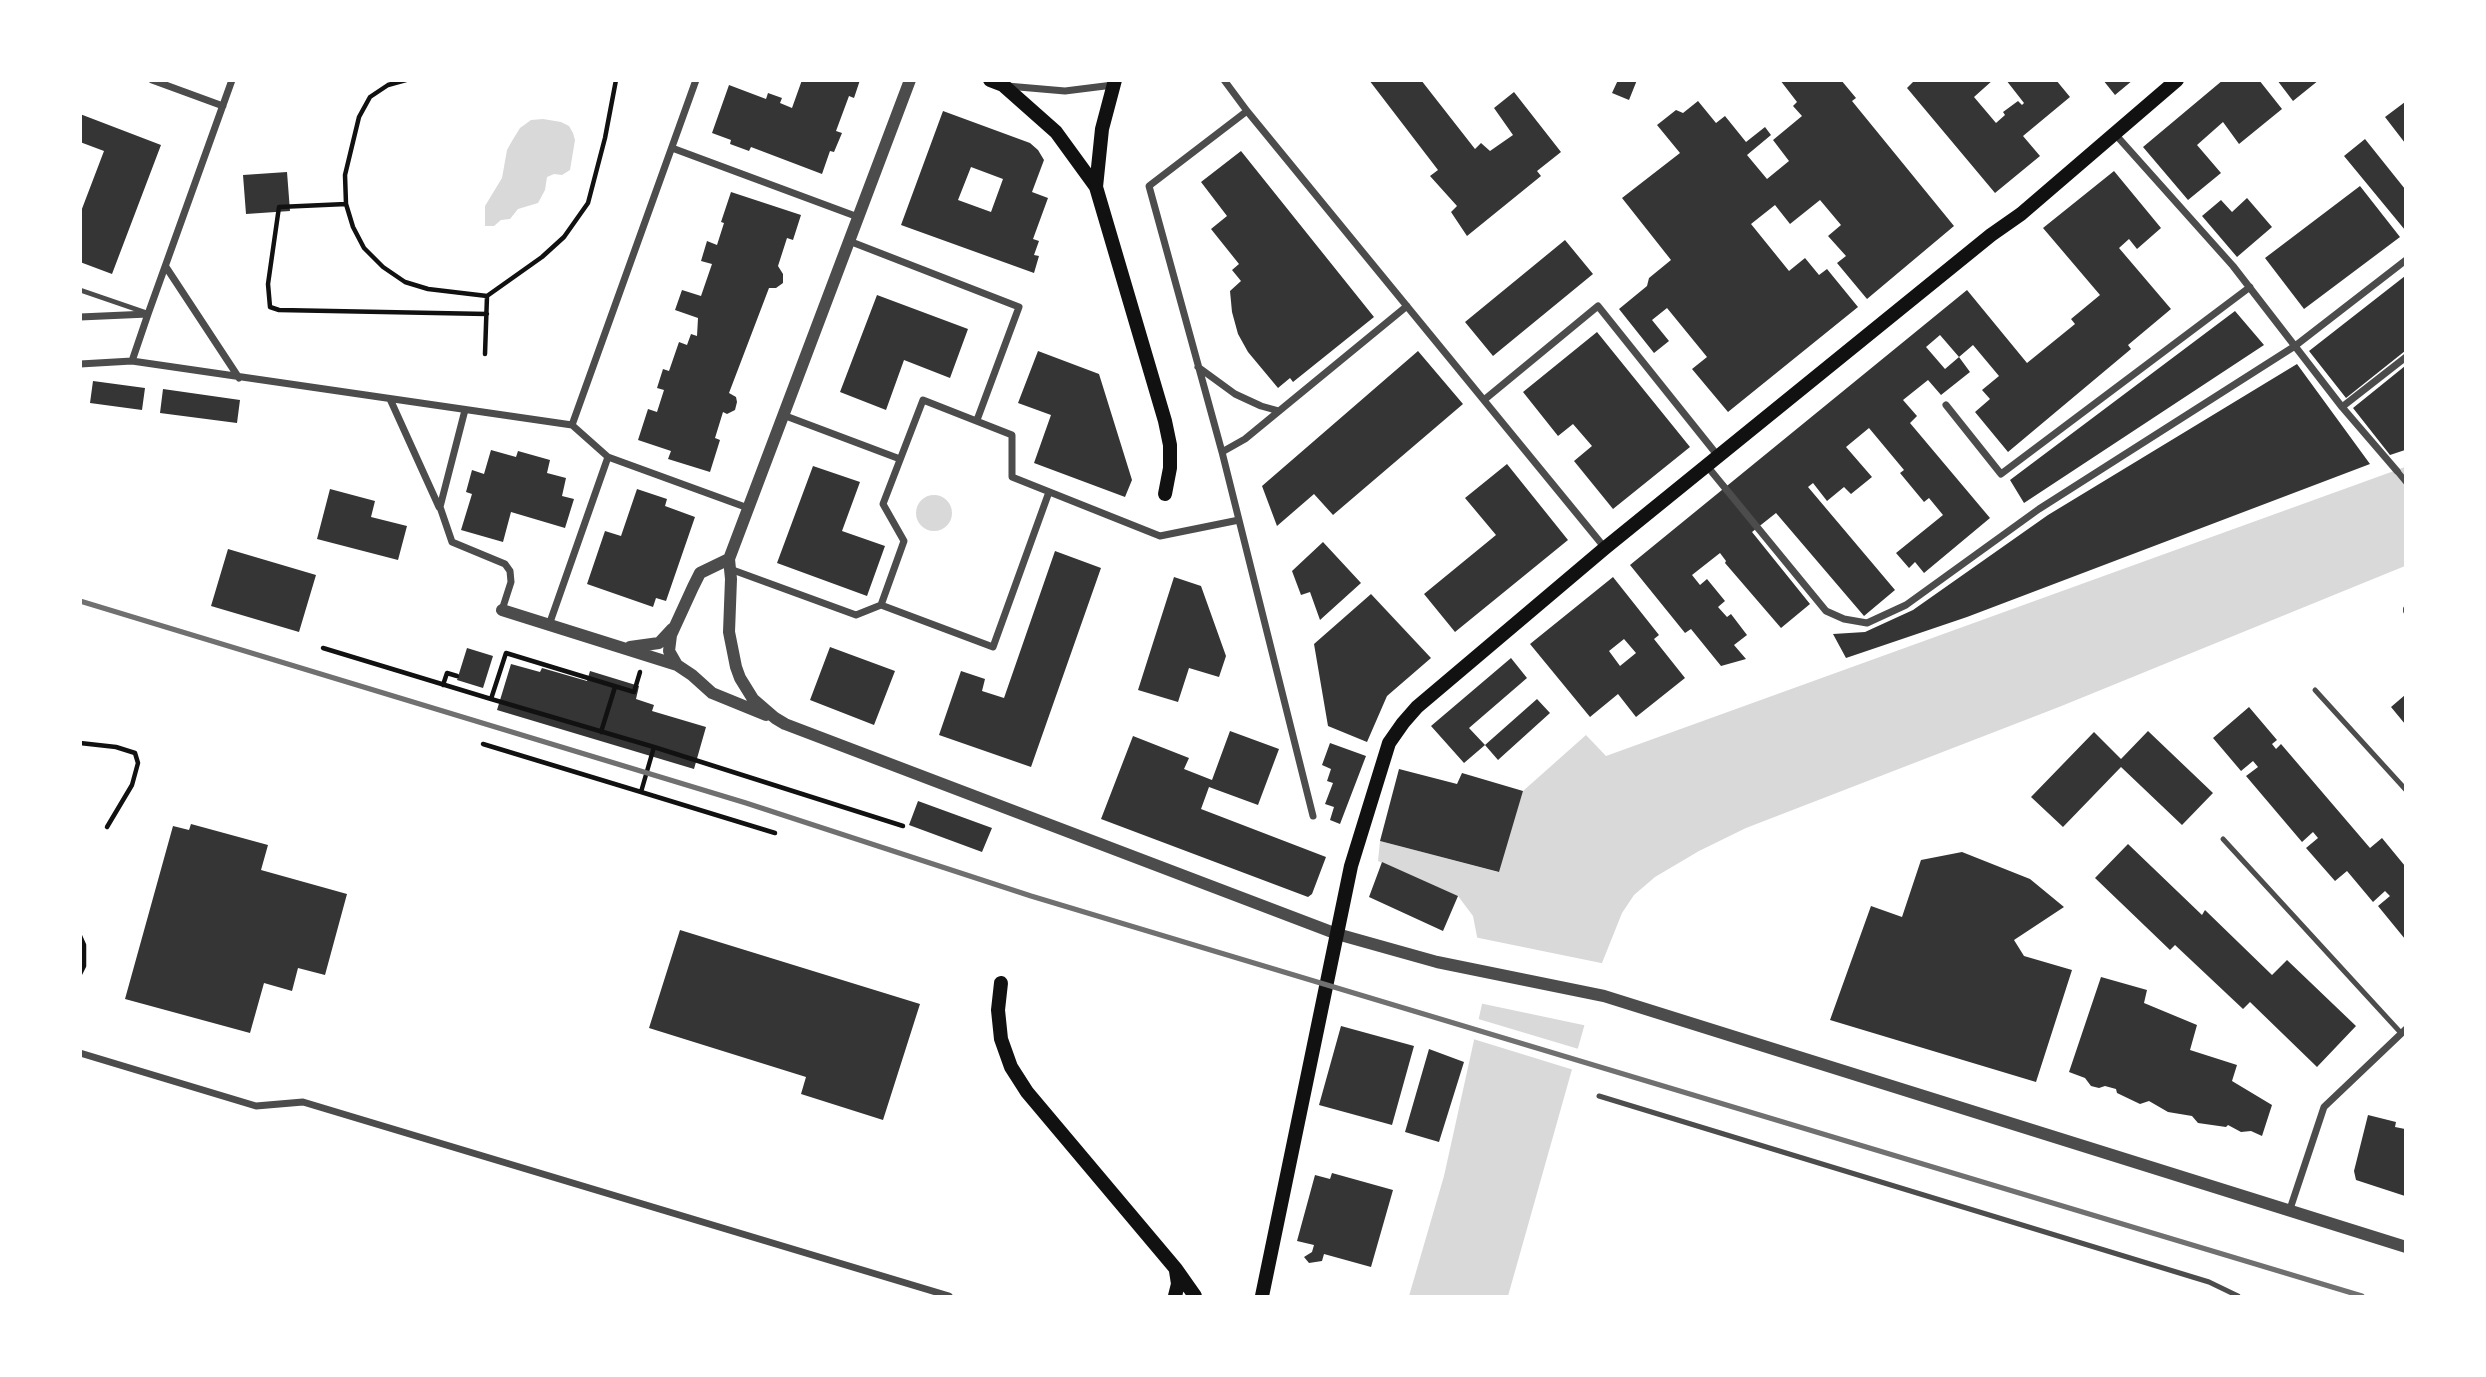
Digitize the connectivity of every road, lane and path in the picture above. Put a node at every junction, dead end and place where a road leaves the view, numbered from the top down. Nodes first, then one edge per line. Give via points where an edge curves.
1 (152, 80) edge
2 (232, 80) edge
3 (406, 80) edge
4 (617, 80) edge
5 (696, 80) edge
6 (910, 80) edge
7 (1218, 80) edge
8 (2177, 80) edge
9 (1117, 82) edge
10 (996, 83) edge
11 (1226, 84) edge
12 (223, 106) junction
13 (1247, 111) junction
14 (2114, 133) junction
15 (672, 148) junction
16 (1096, 187) junction
17 (346, 204) junction
18 (858, 217) junction
19 (849, 241) junction
20 (2406, 260) edge
21 (166, 267) junction
22 (2250, 287) junction
23 (80, 290) edge
24 (487, 296) junction
25 (1407, 306) junction
26 (148, 314) junction
27 (487, 314) junction
28 (80, 317) edge
29 (2295, 346) junction
30 (485, 354) dead end
31 (2406, 357) edge
32 (132, 361) junction
33 (80, 364) edge
34 (1198, 367) junction
35 (239, 378) junction
36 (390, 399) junction
37 (1484, 400) junction
38 (1946, 405) dead end
39 (2342, 407) junction
40 (465, 410) junction
41 (1279, 411) junction
42 (783, 415) junction
43 (976, 420) junction
44 (572, 425) junction
45 (1222, 452) junction
46 (608, 457) junction
47 (900, 459) junction
48 (1712, 460) junction
49 (2396, 471) joint
50 (2406, 482) edge
51 (1049, 492) junction
52 (1165, 494) dead end
53 (440, 507) junction
54 (748, 508) junction
55 (1239, 520) junction
56 (1605, 548) junction
57 (730, 564) junction
58 (881, 605) junction
59 (502, 610) joint
60 (549, 625) junction
61 (674, 626) junction
62 (323, 648) dead end
63 (621, 648) junction
64 (646, 655) junction
65 (677, 665) junction
66 (457, 676) dead end
67 (443, 685) junction
68 (615, 687) junction
69 (2315, 690) dead end
70 (491, 699) junction
71 (775, 718) junction
72 (601, 732) junction
73 (80, 743) edge
74 (483, 744) dead end
75 (654, 747) junction
76 (2406, 790) edge
77 (641, 792) junction
78 (1313, 816) dead end
79 (903, 826) dead end
80 (107, 827) dead end
81 (775, 833) dead end
82 (2223, 839) dead end
83 (1337, 933) junction
84 (80, 936) edge
85 (80, 974) edge
86 (1001, 983) dead end
87 (2403, 1031) edge
88 (80, 1053) edge
89 (1599, 1096) dead end
90 (2289, 1212) junction
91 (2406, 1247) edge
92 (1176, 1269) junction
93 (1267, 1271) junction
94 (949, 1297) edge
95 (1175, 1297) edge
96 (1195, 1297) edge
97 (1251, 1297) edge
98 (1262, 1297) edge
99 (2238, 1297) edge

1 - 12 street
2 - 12 street
3 - 17 path via 370,97 359,117 345,175
4 - 24 path via 588,203 564,237
5 - 15 street
6 - 18 street
7 - 11 street
8 - 14 main road
9 - 10 street via 1065,91
9 - 16 main road via 1102,129
10 - 16 main road via 1056,132
11 - 13 street
12 - 21 street
13 - 25 street
13 - 34 street via 1149,186
14 - 22 street
14 - 48 main road via 2021,215
15 - 18 street
15 - 44 street
16 - 52 main road via 1165,421 1170,468
17 - 24 path via 364,248 405,282
17 - 27 path via 279,207 268,284 270,307
18 - 19 street
19 - 42 street
19 - 43 street via 1019,307
20 - 29 street
21 - 26 street
21 - 35 street
22 - 29 street
22 - 38 street via 2001,474
23 - 26 lane
24 - 27 path
25 - 37 street
25 - 41 street
26 - 28 street
26 - 32 street
27 - 30 path
29 - 39 street
29 - 48 street via 2039,509 1906,604 1867,623 1826,611
31 - 39 street
32 - 33 street
32 - 35 street
34 - 41 street via 1235,394
34 - 45 street
35 - 36 street
36 - 40 street
36 - 53 street
37 - 48 street via 1598,306
37 - 56 street
39 - 49 street
40 - 44 street
40 - 53 street
41 - 45 street
42 - 47 street
42 - 54 street
43 - 47 street via 923,400
43 - 51 street via 1012,435 1012,477
44 - 46 street
45 - 55 street
46 - 54 street
46 - 60 street
47 - 58 street via 883,504 904,541
48 - 56 main road
49 - 50 street
51 - 55 street via 1160,536
51 - 58 street via 993,647
53 - 59 street via 452,542 505,564 510,571
54 - 57 street
55 - 78 street
56 - 83 main road via 1403,723 1382,765 1351,866
57 - 58 street via 856,615
57 - 61 street via 700,573
57 - 71 street via 729,632 736,667 753,699
59 - 60 street
60 - 63 street
61 - 63 street via 659,642
61 - 65 street via 669,651
62 - 67 path
63 - 64 street
64 - 65 street
64 - 68 path via 634,692
65 - 71 street via 712,693
66 - 67 path via 447,673
67 - 70 path
68 - 70 path via 506,653
68 - 72 path
69 - 76 lane
70 - 72 path
71 - 83 street
72 - 75 path
73 - 80 path via 135,753 138,763 132,785
74 - 77 path
75 - 77 path
75 - 79 path
77 - 81 path
82 - 87 lane
83 - 90 street via 1437,962 1604,996
83 - 93 main road
84 - 85 path via 84,966
86 - 92 main road via 1002,1039 1027,1092
87 - 90 street via 2324,1107
88 - 94 street via 256,1106 303,1102
89 - 99 lane via 2208,1282
90 - 91 street
92 - 95 main road
92 - 96 main road
93 - 97 main road
93 - 98 main road

